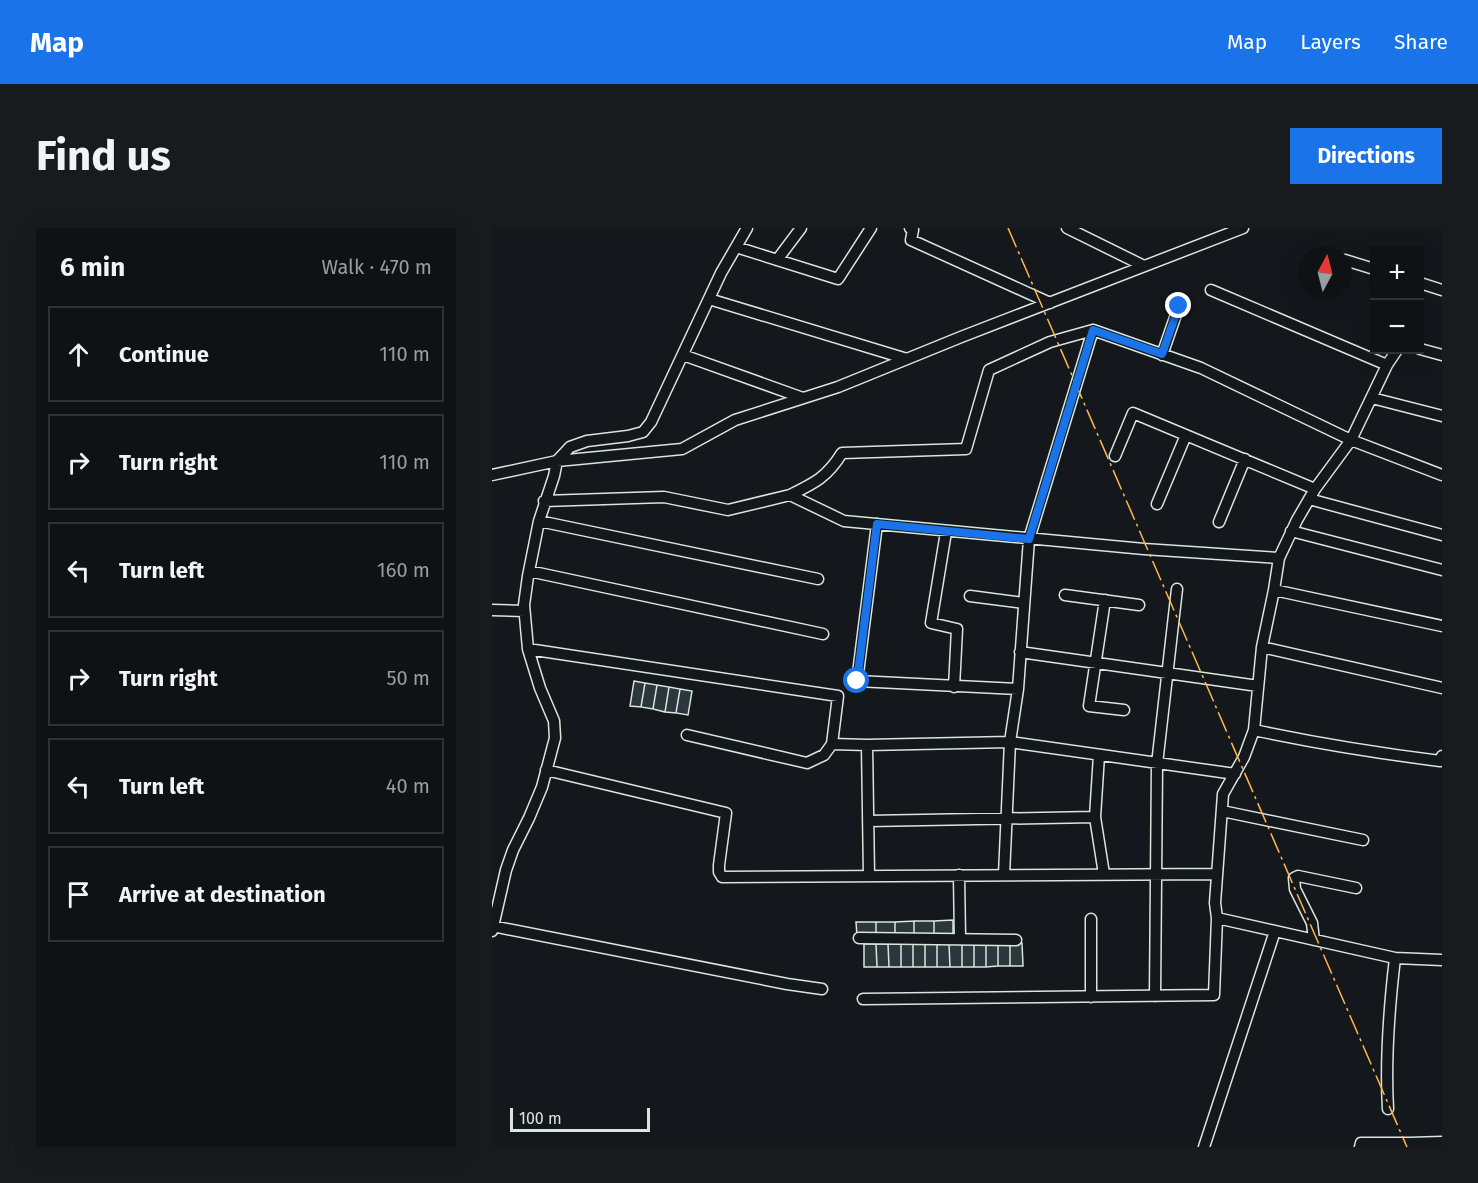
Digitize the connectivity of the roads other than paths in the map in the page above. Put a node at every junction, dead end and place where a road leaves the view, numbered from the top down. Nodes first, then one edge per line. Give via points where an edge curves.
1 (747, 228) edge
2 (801, 228) edge
3 (871, 228) edge
4 (910, 228) edge
5 (1067, 228) edge
6 (1243, 228) edge
7 (736, 248) junction
8 (777, 260) junction
9 (1352, 262) edge
10 (1144, 266) junction
11 (1370, 268) edge
12 (1424, 285) edge
13 (1211, 290) dead end
14 (1442, 290) edge
15 (709, 299) junction
16 (1050, 303) junction
17 (1179, 306) dead end
18 (1093, 330) junction
19 (1424, 350) edge
20 (1162, 354) junction
21 (1394, 354) edge
22 (683, 355) junction
23 (1442, 355) edge
24 (908, 359) junction
25 (1387, 366) junction
26 (803, 398) junction
27 (1372, 398) junction
28 (1442, 416) edge
29 (1186, 435) junction
30 (1352, 440) junction
31 (1115, 456) dead end
32 (1245, 459) junction
33 (557, 461) junction
34 (492, 475) edge
35 (1442, 475) edge
36 (1315, 489) junction
37 (790, 495) junction
38 (1309, 500) junction
39 (544, 501) junction
40 (1157, 504) dead end
41 (539, 521) junction
42 (1219, 522) dead end
43 (877, 524) junction
44 (1291, 531) junction
45 (946, 532) junction
46 (1442, 535) edge
47 (1029, 539) junction
48 (1279, 558) junction
49 (1442, 570) edge
50 (529, 571) junction
51 (818, 579) dead end
52 (1177, 589) dead end
53 (1274, 590) junction
54 (1065, 595) dead end
55 (970, 596) dead end
56 (1105, 600) junction
57 (1024, 603) junction
58 (1138, 605) dead end
59 (492, 610) edge
60 (524, 611) junction
61 (1442, 626) edge
62 (823, 634) dead end
63 (1262, 647) junction
64 (528, 649) junction
65 (1020, 652) junction
66 (1096, 662) junction
67 (1168, 673) junction
68 (1258, 686) junction
69 (954, 687) junction
70 (1442, 688) edge
71 (1018, 689) junction
72 (1124, 710) dead end
73 (1254, 730) junction
74 (687, 735) dead end
75 (1010, 742) junction
76 (832, 744) junction
77 (867, 745) junction
78 (1099, 755) junction
79 (1442, 756) edge
80 (1157, 764) junction
81 (546, 770) junction
82 (1234, 774) junction
83 (1222, 811) junction
84 (1095, 817) junction
85 (1007, 818) junction
86 (868, 821) junction
87 (1363, 840) dead end
88 (1104, 874) junction
89 (1156, 874) junction
90 (1217, 874) junction
91 (959, 875) junction
92 (1004, 875) junction
93 (869, 876) junction
94 (1356, 888) dead end
95 (1217, 918) junction
96 (1091, 919) dead end
97 (493, 928) edge
98 (1275, 931) junction
99 (859, 938) dead end
100 (960, 939) junction
101 (1016, 940) dead end
102 (1314, 940) junction
103 (1395, 958) junction
104 (1442, 960) edge
105 (822, 989) dead end
106 (1155, 996) junction
107 (1091, 997) junction
108 (863, 999) dead end
109 (1388, 1109) dead end
110 (1442, 1142) edge
111 (1411, 1145) edge
112 (1204, 1147) edge
113 (1360, 1147) edge

1 - 7 street
2 - 8 street
3 - 8 street via 838,279
4 - 16 street via 911,240
5 - 10 street
6 - 10 street
7 - 8 street
7 - 15 street
9 - 11 street
10 - 16 street
12 - 14 street
13 - 25 street
15 - 22 street
15 - 24 street
16 - 24 street
17 - 20 street
18 - 20 street
18 - 37 street via 1050,342 989,370 966,450 842,453 820,481
18 - 47 street
19 - 23 street
20 - 30 street via 1201,368
21 - 25 street
22 - 26 street
22 - 33 street via 643,432 587,441 570,447
24 - 26 street
25 - 27 street
26 - 33 street via 735,420 682,449
27 - 28 street
27 - 30 street
29 - 31 street via 1133,413
29 - 32 street
29 - 40 street
30 - 35 street
30 - 36 street
32 - 36 street
32 - 42 street
33 - 34 street
33 - 39 street
36 - 38 street
37 - 39 street via 728,510 664,497
37 - 43 street via 844,521
38 - 44 street
38 - 46 street
39 - 41 street
41 - 50 street
41 - 51 street
43 - 45 street
43 - 69 street via 857,681
44 - 48 street
44 - 49 street
45 - 47 street
45 - 69 street via 931,623 957,629
47 - 48 street
47 - 57 street
48 - 53 street
50 - 60 street
50 - 62 street
52 - 67 street
53 - 61 street
53 - 63 street
54 - 56 street
55 - 57 street
56 - 58 street
56 - 66 street
57 - 65 street
59 - 60 street
60 - 64 street
63 - 68 street
63 - 70 street
64 - 76 street via 838,696
64 - 81 street via 554,721 555,738
65 - 66 street
65 - 71 street
66 - 67 street
66 - 72 street via 1089,706
67 - 68 street
67 - 80 street
68 - 73 street
69 - 71 street
71 - 75 street
73 - 79 street via 1411,757 1440,761
73 - 82 street
74 - 76 street via 807,763 824,755
75 - 77 street
75 - 78 street
75 - 85 street
76 - 77 street
77 - 86 street
78 - 80 street
78 - 84 street
80 - 82 street
80 - 89 street
81 - 93 street via 726,813 718,865 722,877
81 - 97 street via 506,870
82 - 83 street via 1223,794
83 - 87 street
83 - 90 street
84 - 85 street
84 - 88 street
85 - 86 street
85 - 92 street
86 - 93 street
88 - 89 street
88 - 92 street
89 - 90 street
89 - 106 street
90 - 95 street
91 - 92 street
91 - 93 street
91 - 100 street
94 - 102 street via 1294,878 1295,889 1312,923
95 - 98 street
95 - 106 street via 1214,995
96 - 107 street
97 - 105 street
98 - 102 street
98 - 112 street
99 - 100 street
100 - 101 street
102 - 103 street
103 - 104 street
103 - 109 street via 1386,1065
106 - 107 street
107 - 108 street
110 - 111 street
111 - 113 street via 1361,1143

